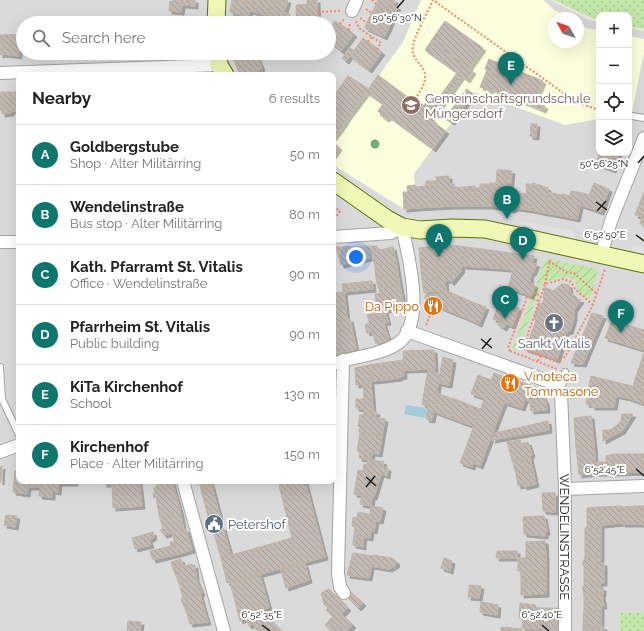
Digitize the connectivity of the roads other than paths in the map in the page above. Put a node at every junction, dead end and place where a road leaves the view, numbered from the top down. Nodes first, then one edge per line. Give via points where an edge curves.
1 (217, 0) edge
2 (216, 16) edge
3 (221, 64) edge
4 (16, 72) edge
5 (25, 72) edge
6 (0, 73) edge
7 (632, 116) dead end
8 (644, 118) edge
9 (644, 138) edge
10 (336, 183) edge
11 (402, 227) junction
12 (336, 237) edge
13 (0, 242) edge
14 (16, 242) edge
15 (603, 263) junction
16 (644, 264) edge
17 (407, 331) junction
18 (338, 362) edge
19 (0, 368) edge
20 (565, 372) dead end
21 (561, 393) junction
22 (16, 429) edge
23 (16, 446) edge
24 (0, 452) edge
25 (184, 484) edge
26 (644, 486) edge
27 (564, 489) junction
28 (344, 593) dead end
29 (224, 631) edge
30 (565, 631) edge

1 - 2 street
3 - 5 street
4 - 6 street
7 - 8 lane
9 - 15 street via 611,221
10 - 11 street
11 - 12 street via 391,233
11 - 15 street via 420,230 485,229
11 - 17 street via 415,305
13 - 14 street
15 - 16 street
17 - 18 street via 397,344 375,353
17 - 21 street via 550,382 556,385
18 - 28 street via 338,573 340,587
19 - 22 lane via 2,399
20 - 21 lane
21 - 27 street, WENDELINSTRASSE
23 - 24 street
25 - 29 street
26 - 27 street
27 - 30 street, WENDELINSTRASSE

